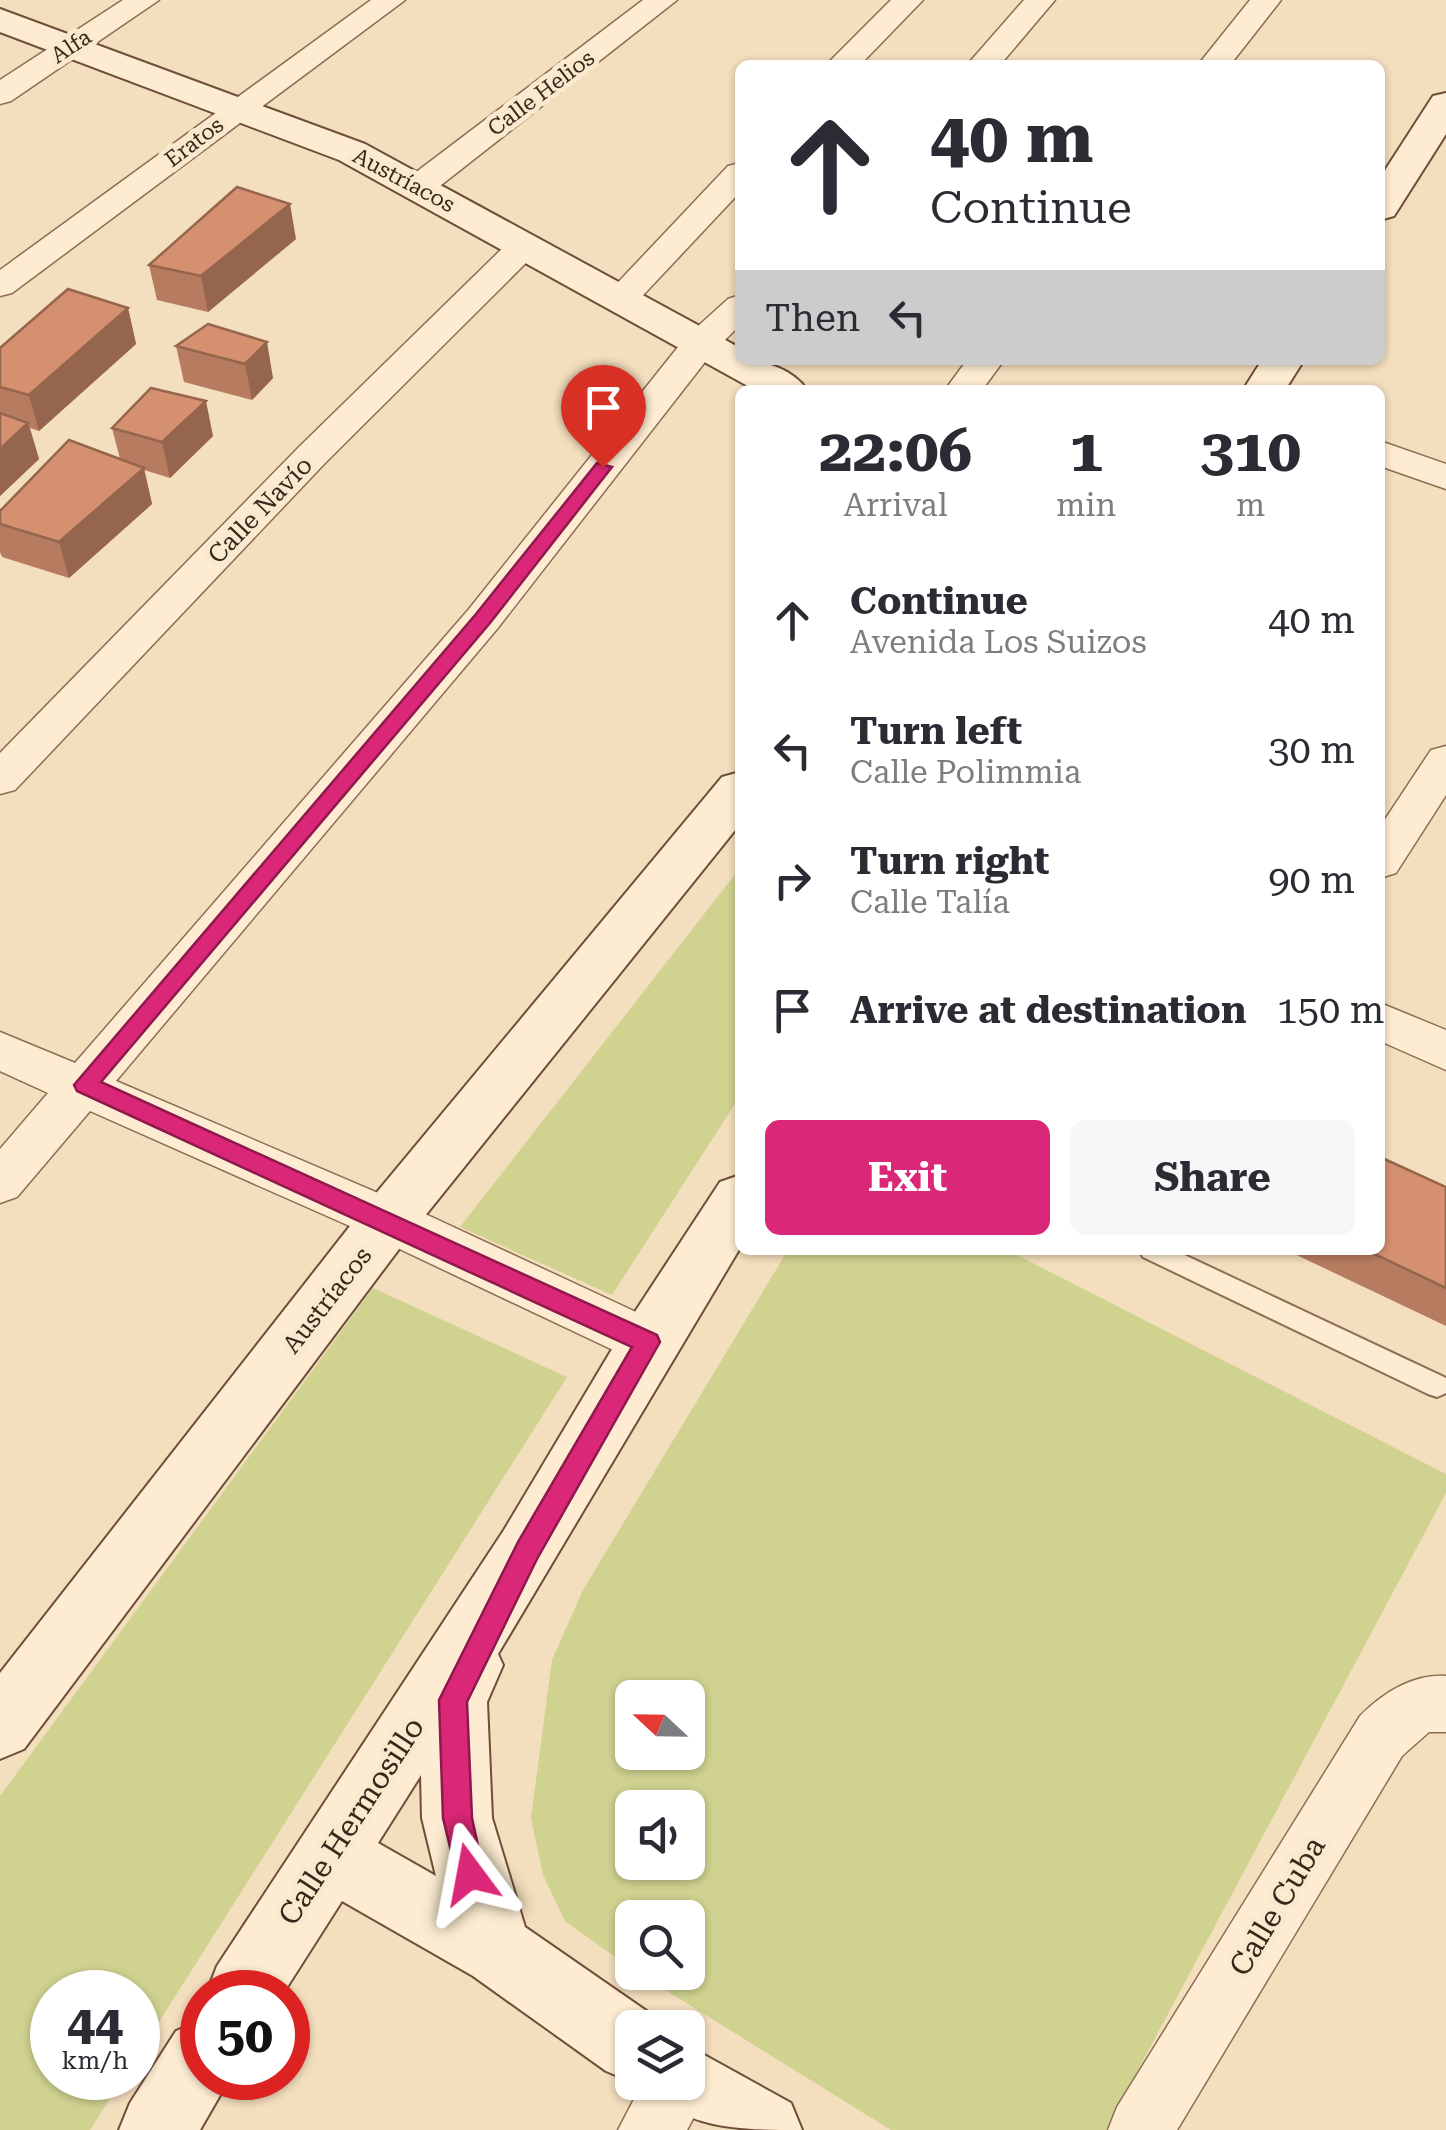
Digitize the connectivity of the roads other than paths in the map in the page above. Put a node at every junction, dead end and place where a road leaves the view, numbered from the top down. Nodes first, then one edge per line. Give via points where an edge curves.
1 (144, 0) edge
2 (390, 0) edge
3 (662, 0) edge
4 (908, 0) edge
5 (1040, 0) edge
6 (1266, 0) edge
7 (0, 20) edge
8 (71, 46) junction
9 (847, 60) edge
10 (987, 60) edge
11 (1218, 60) edge
12 (0, 94) edge
13 (1446, 104) edge
14 (241, 108) junction
15 (735, 178) edge
16 (419, 186) junction
17 (1385, 200) edge
18 (524, 246) junction
19 (0, 286) edge
20 (620, 300) junction
21 (735, 311) edge
22 (700, 346) junction
23 (735, 364) edge
24 (737, 365) edge
25 (982, 365) edge
26 (776, 385) edge
27 (967, 385) edge
28 (1385, 455) edge
29 (1446, 477) edge
30 (1446, 761) edge
31 (5, 768) edge
32 (735, 796) edge
33 (1385, 854) edge
34 (1385, 1023) edge
35 (1446, 1050) edge
36 (0, 1051) edge
37 (85, 1085) junction
38 (0, 1183) edge
39 (735, 1208) edge
40 (388, 1220) junction
41 (1163, 1255) edge
42 (648, 1342) junction
43 (1438, 1386) dead end
44 (527, 1551) junction
45 (7, 1703) edge
46 (1439, 1703) edge
47 (329, 1854) junction
48 (498, 1952) junction
49 (257, 1970) edge
50 (615, 2033) edge
51 (180, 2094) edge
52 (705, 2095) edge
53 (671, 2100) edge
54 (158, 2130) edge
55 (650, 2130) edge
56 (764, 2130) edge
57 (1140, 2130) edge

1 - 8 street, Alfa
2 - 14 street, Eratos
3 - 16 street, Calle Helios
4 - 9 street
5 - 10 street
6 - 11 street
7 - 8 street, Austríacos
8 - 12 street, Alfa
8 - 14 street, Austríacos
13 - 17 street
14 - 16 street, Austríacos
14 - 19 street, Eratos
15 - 20 street
16 - 18 street, Austríacos
18 - 20 street, Austríacos
18 - 31 street, Calle Navío
20 - 22 street, Austríacos
21 - 22 street
22 - 23 street, Austríacos
22 - 37 street via 483,618
24 - 26 street, Austríacos
25 - 27 street
28 - 29 street
30 - 33 street
32 - 40 street, Austríacos
34 - 35 street
36 - 37 street
37 - 38 street
37 - 40 street
39 - 42 street
40 - 42 street
40 - 45 street, Austríacos
41 - 43 lane
42 - 44 street
44 - 47 street, Calle Hermosillo
44 - 48 street via 453,1700 457,1818
46 - 57 street, Calle Cuba via 1402,1714 1381,1736
47 - 48 street
47 - 49 street, Calle Hermosillo
48 - 50 street
51 - 54 street
52 - 56 street
53 - 55 street

